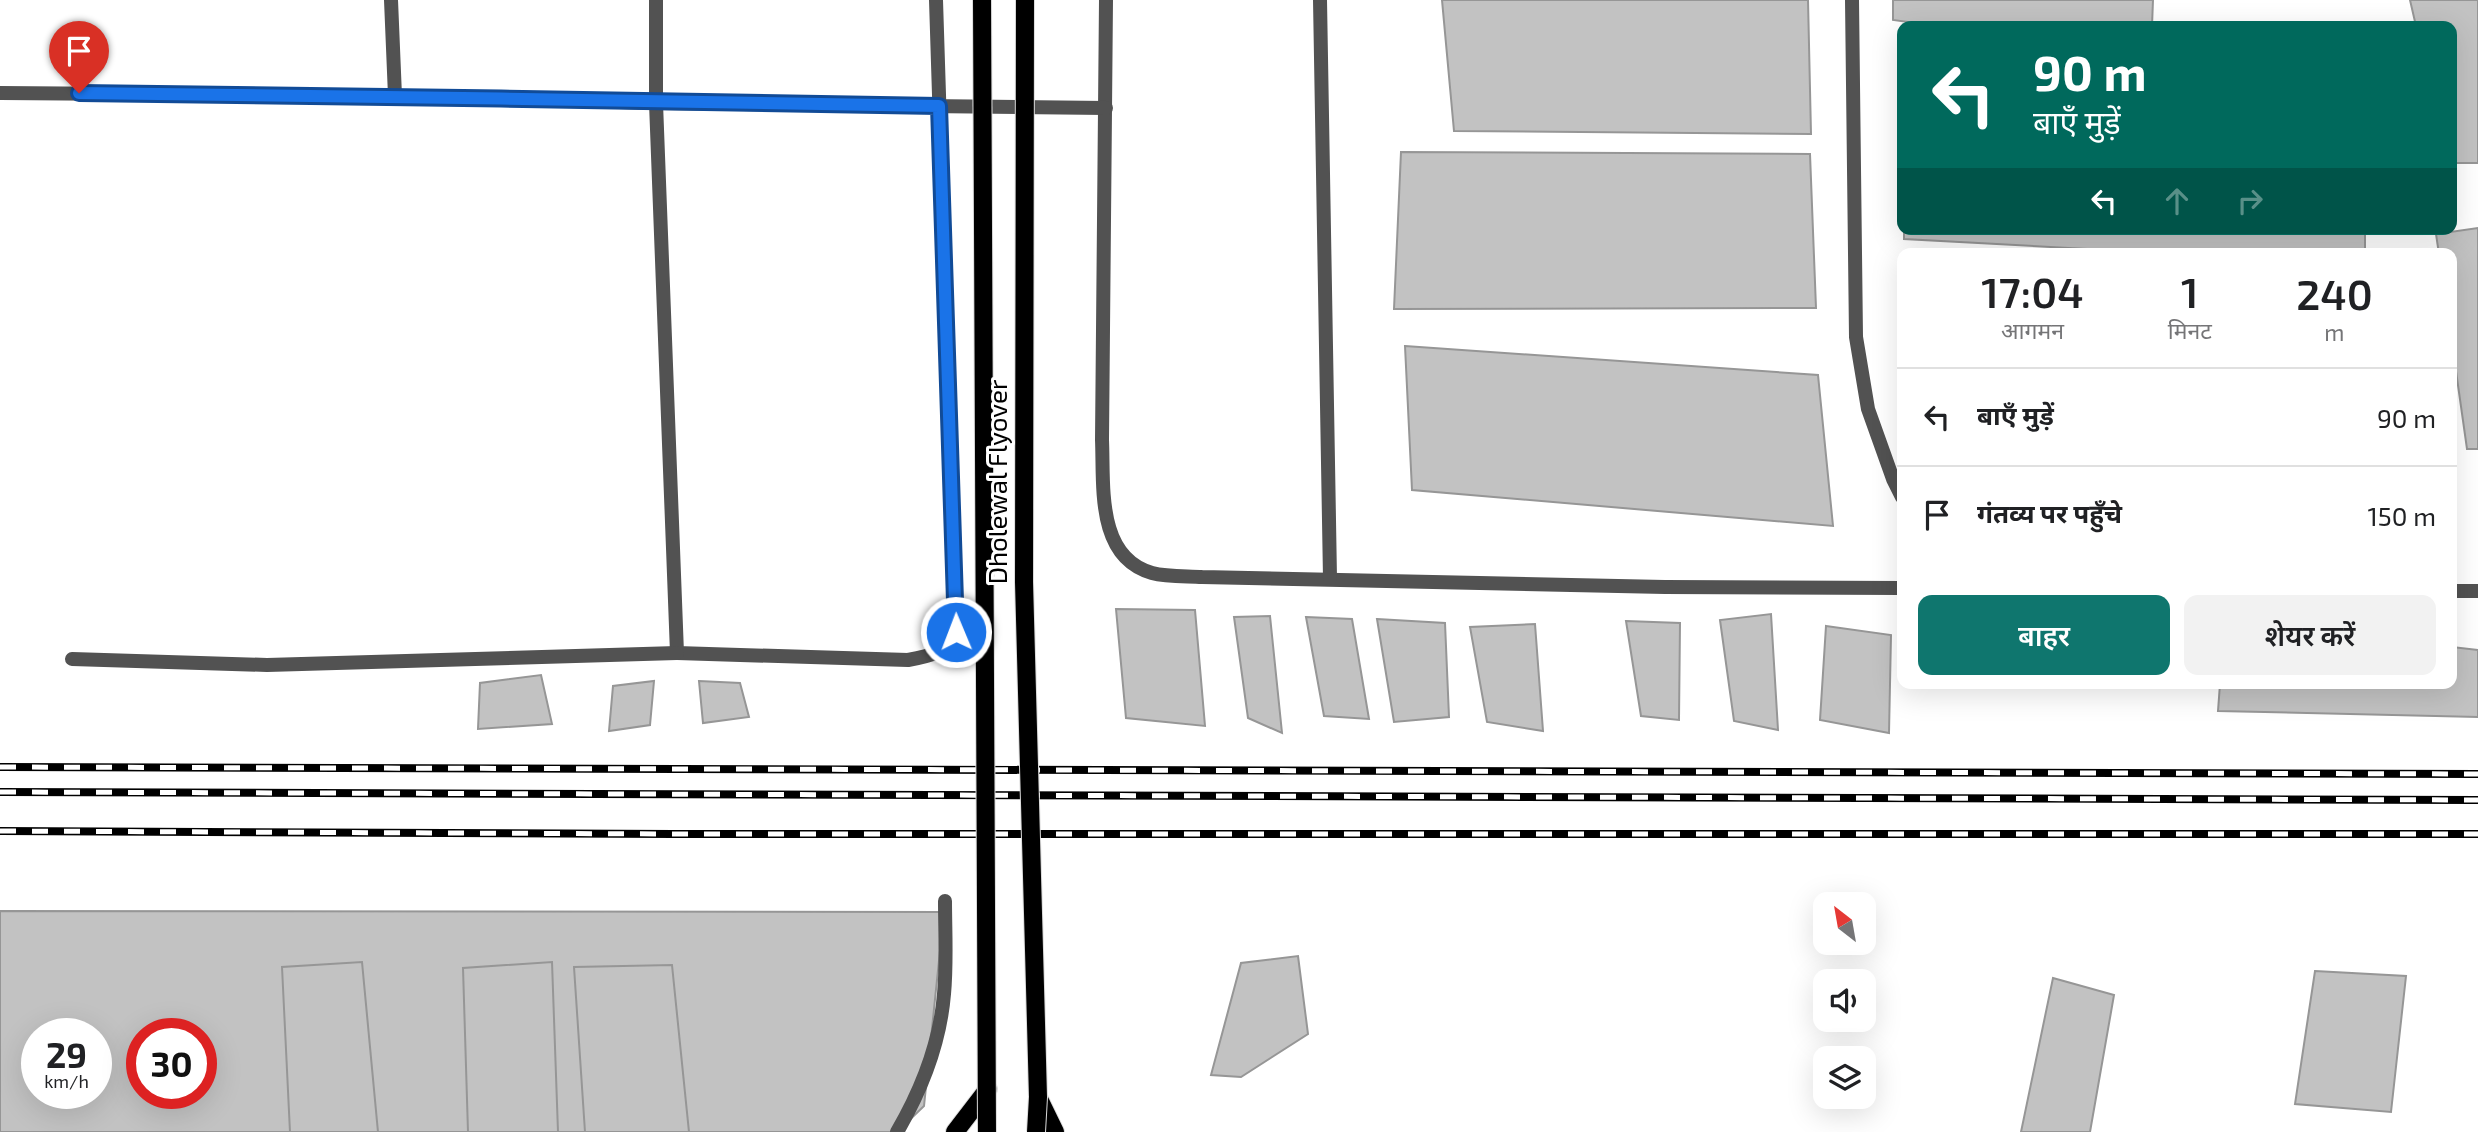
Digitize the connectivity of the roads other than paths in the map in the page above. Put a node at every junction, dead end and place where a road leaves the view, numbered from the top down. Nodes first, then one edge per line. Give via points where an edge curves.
1 (391, 0) edge
2 (656, 0) edge
3 (936, 0) edge
4 (982, 0) edge
5 (1025, 0) edge
6 (1106, 0) edge
7 (1320, 0) edge
8 (1852, 0) edge
9 (0, 93) edge
10 (395, 96) junction
11 (656, 103) junction
12 (939, 106) junction
13 (1106, 108) junction
14 (1897, 487) edge
15 (1330, 579) junction
16 (1897, 589) edge
17 (2457, 591) edge
18 (2478, 591) edge
19 (677, 653) junction
20 (72, 659) dead end
21 (945, 901) dead end
22 (988, 1089) junction
23 (1038, 1097) junction
24 (897, 1132) edge
25 (955, 1132) edge
26 (987, 1132) edge
27 (1036, 1132) edge
28 (1055, 1132) edge

1 - 10 street
2 - 11 street
3 - 12 street
4 - 22 main road, Dholewal Flyover, bridge
5 - 23 main road, Dholewal Flyover, bridge via 1024,582
6 - 13 street
7 - 15 street
8 - 14 street via 1856,337 1868,409
9 - 10 street
10 - 11 street
11 - 12 street
11 - 19 street
12 - 13 street
12 - 19 street via 956,632 950,645 908,660
13 - 15 street via 1102,440 1105,505 1112,538 1121,555 1154,573
15 - 16 street
17 - 18 street
19 - 20 street via 267,666
21 - 24 street via 944,994 930,1066
22 - 25 main road
22 - 26 main road, Dholewal Flyover, bridge
23 - 27 main road, Dholewal Flyover, bridge
23 - 28 main road

